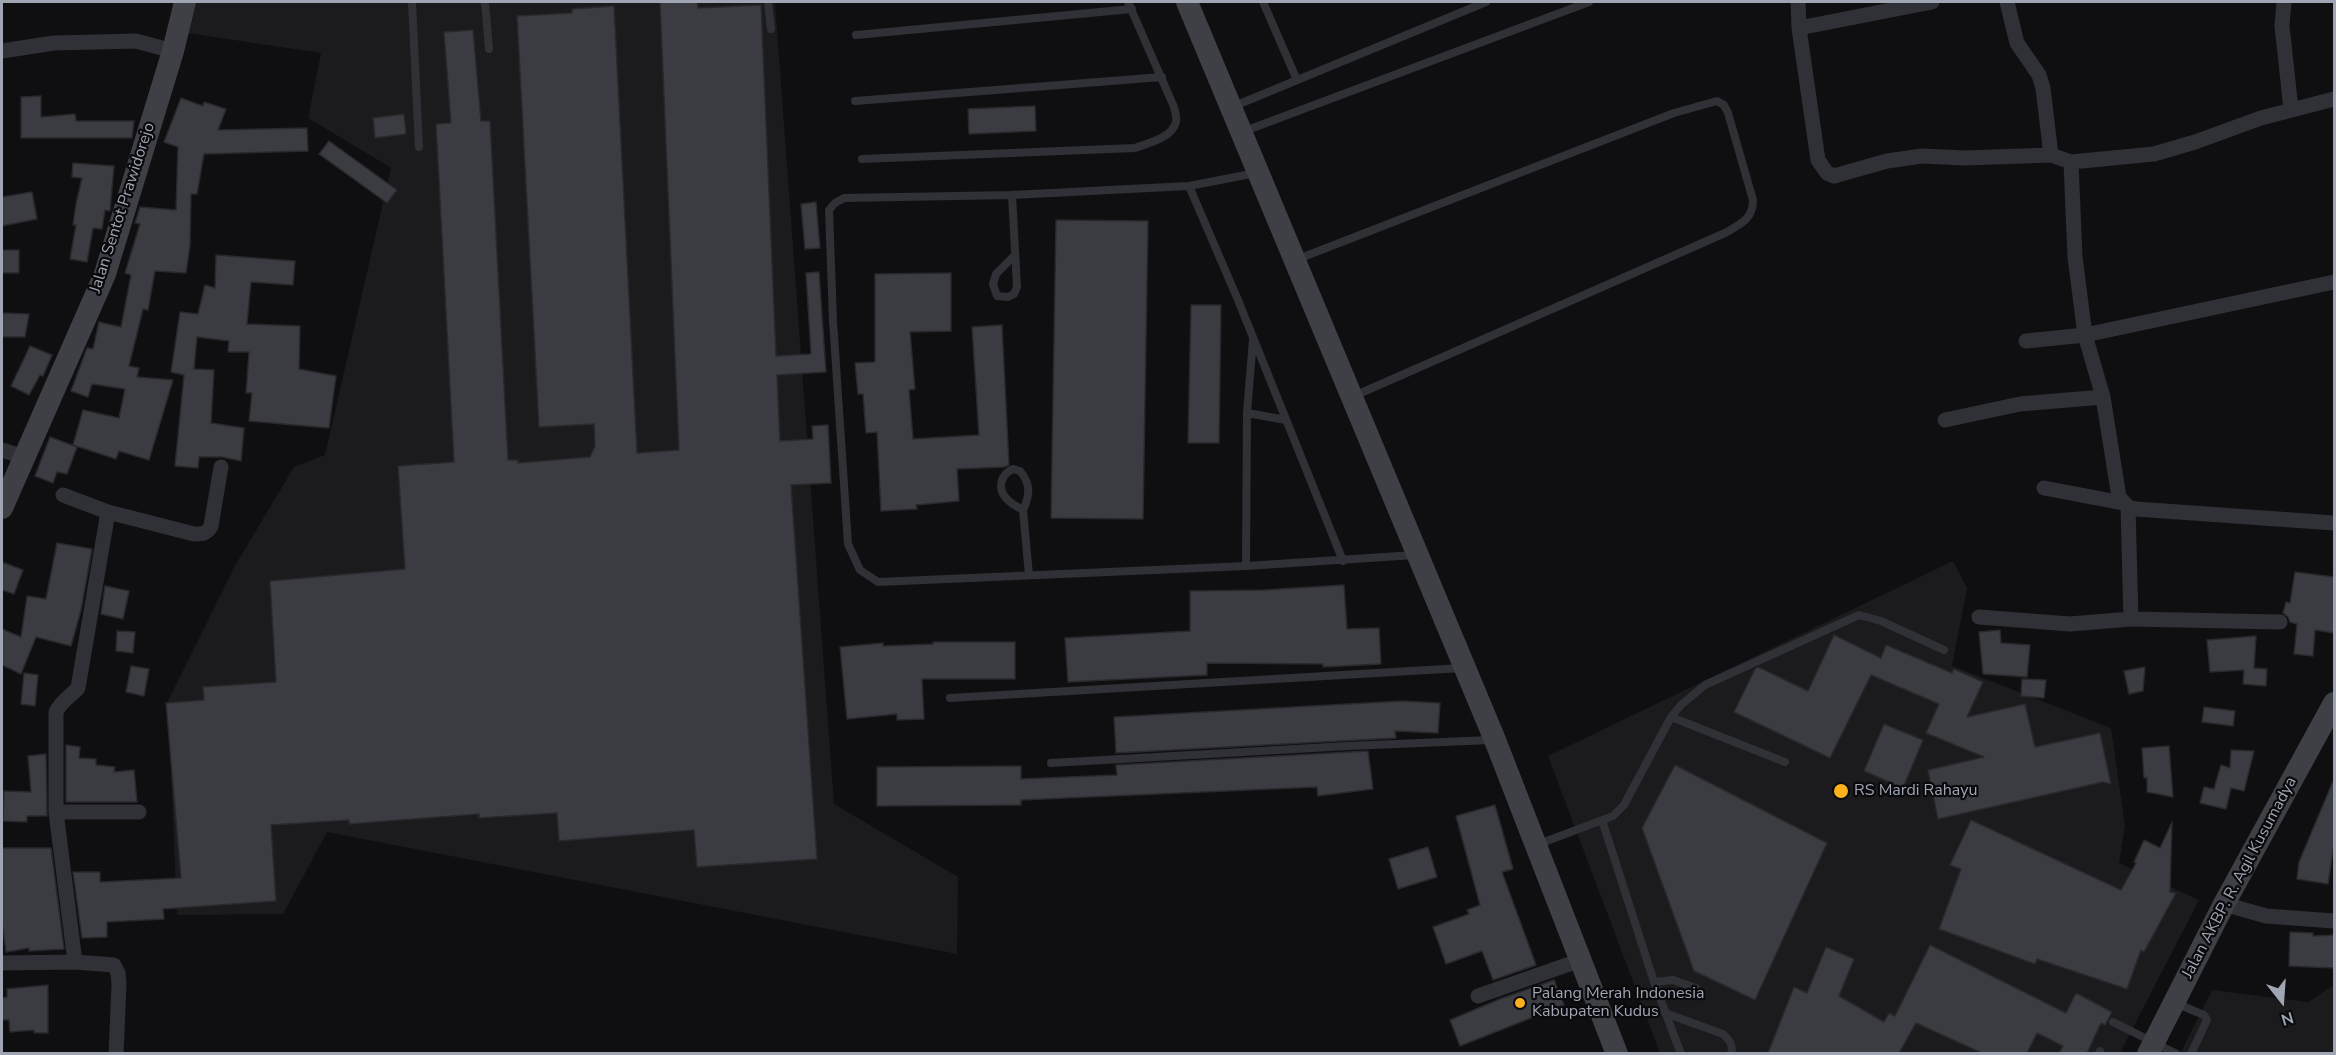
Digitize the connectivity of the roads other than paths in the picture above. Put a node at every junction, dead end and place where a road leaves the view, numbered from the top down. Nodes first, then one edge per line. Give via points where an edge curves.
1 (185, 2) edge
2 (412, 2) edge
3 (485, 2) edge
4 (768, 2) edge
5 (1187, 2) edge
6 (1267, 2) edge
7 (1486, 2) edge
8 (1589, 2) edge
9 (1798, 2) edge
10 (1932, 2) edge
11 (2007, 2) edge
12 (2284, 2) edge
13 (1130, 5) edge
14 (1799, 28) junction
15 (771, 29) dead end
16 (856, 35) dead end
17 (489, 49) dead end
18 (2, 51) edge
19 (173, 51) junction
20 (1162, 77) junction
21 (1297, 80) junction
22 (2334, 99) edge
23 (855, 101) dead end
24 (1230, 108) junction
25 (2291, 109) junction
26 (1242, 132) junction
27 (419, 147) dead end
28 (2051, 155) junction
29 (862, 159) dead end
30 (2071, 162) junction
31 (1257, 172) junction
32 (1189, 186) junction
33 (1012, 195) junction
34 (1015, 255) junction
35 (1293, 261) junction
36 (2334, 282) edge
37 (2085, 335) junction
38 (1253, 338) junction
39 (2026, 341) dead end
40 (1352, 397) junction
41 (2103, 397) junction
42 (1247, 413) junction
43 (1286, 420) junction
44 (1945, 420) dead end
45 (2, 450) edge
46 (24, 457) junction
47 (221, 467) dead end
48 (2044, 488) dead end
49 (63, 495) dead end
50 (2125, 505) junction
51 (2, 508) edge
52 (1023, 510) junction
53 (108, 512) junction
54 (2334, 523) edge
55 (1416, 555) junction
56 (1343, 561) junction
57 (1246, 566) junction
58 (1029, 575) junction
59 (1979, 617) dead end
60 (2131, 619) junction
61 (2280, 622) dead end
62 (1944, 650) dead end
63 (1464, 668) junction
64 (950, 698) dead end
65 (2334, 703) edge
66 (1671, 717) junction
67 (1495, 740) junction
68 (1785, 762) dead end
69 (1052, 763) dead end
70 (56, 812) junction
71 (139, 812) dead end
72 (1602, 820) junction
73 (1536, 845) junction
74 (2224, 904) junction
75 (2334, 921) edge
76 (1581, 960) junction
77 (75, 962) junction
78 (2, 963) edge
79 (1654, 982) junction
80 (1696, 988) dead end
81 (1478, 996) dead end
82 (2174, 1002) junction
83 (1665, 1013) junction
84 (2113, 1022) dead end
85 (2151, 1047) edge
86 (116, 1053) edge
87 (1617, 1053) edge
88 (1681, 1053) edge
89 (1731, 1053) edge
90 (2177, 1053) edge
91 (2191, 1053) edge

1 - 19 main road, Jalan Sentot Prawidorejo
2 - 27 lane
3 - 17 lane
4 - 15 lane
5 - 24 main road
6 - 21 lane
7 - 21 lane
8 - 26 lane
9 - 14 street
10 - 14 street
11 - 28 street via 2017,43 2039,75 2043,88
12 - 25 street via 2282,26
13 - 16 lane
13 - 20 lane
14 - 28 street via 1818,160 1827,173 1834,176 1922,156
18 - 19 street via 54,43 136,41
19 - 46 main road, Jalan Sentot Prawidorejo via 105,274
20 - 23 lane
20 - 29 lane via 1176,122 1158,140 1135,148
21 - 24 lane
22 - 25 street
24 - 26 main road
25 - 30 street via 2175,149
26 - 31 main road
28 - 30 street
30 - 37 street via 2075,256
31 - 32 lane
31 - 35 main road
32 - 33 lane
32 - 38 lane
33 - 34 lane
33 - 58 lane via 844,198 835,202 829,210 833,321 848,544 860,570 879,582
34 - 34 lane via 1018,277 1014,294 998,296 993,284 996,274
35 - 40 main road
35 - 40 lane via 1674,113 1717,101 1728,113 1753,200 1753,210 1744,222
36 - 37 street
37 - 39 street
37 - 41 street
38 - 42 lane
38 - 43 lane
40 - 55 main road
41 - 44 street via 2019,404
41 - 50 street via 2120,497
42 - 43 lane
42 - 57 lane
43 - 56 lane
45 - 46 street
46 - 51 main road, Jalan Sentot Prawidorejo
47 - 53 street via 211,526 203,534
48 - 50 street
49 - 53 street
50 - 54 street via 2136,509
50 - 60 street
52 - 52 lane via 1029,486 1020,471 1013,469 1002,478 1001,488 1005,498
52 - 58 lane
53 - 70 street via 78,688 61,702 56,712
55 - 56 lane
55 - 63 main road
56 - 57 lane
57 - 58 lane
59 - 60 street via 2070,624
60 - 61 street
62 - 66 lane via 1859,615 1705,685
63 - 64 lane
63 - 67 main road
65 - 74 main road, Jalan AKBP. R. Agil Kusumadya
66 - 68 lane
66 - 72 lane via 1624,806
67 - 69 lane
67 - 73 main road
70 - 71 street
70 - 77 street
72 - 73 lane
72 - 79 lane
73 - 76 main road
74 - 75 street via 2266,916
74 - 82 main road, Jalan AKBP. R. Agil Kusumadya
76 - 81 street
76 - 87 main road
77 - 78 street
77 - 86 street via 112,964 117,968
79 - 80 lane via 1673,980
79 - 83 lane
82 - 85 main road, Jalan AKBP. R. Agil Kusumadya
82 - 91 lane via 2207,1020
83 - 88 lane
83 - 89 lane via 1723,1034 1730,1041
84 - 85 lane
85 - 90 lane

